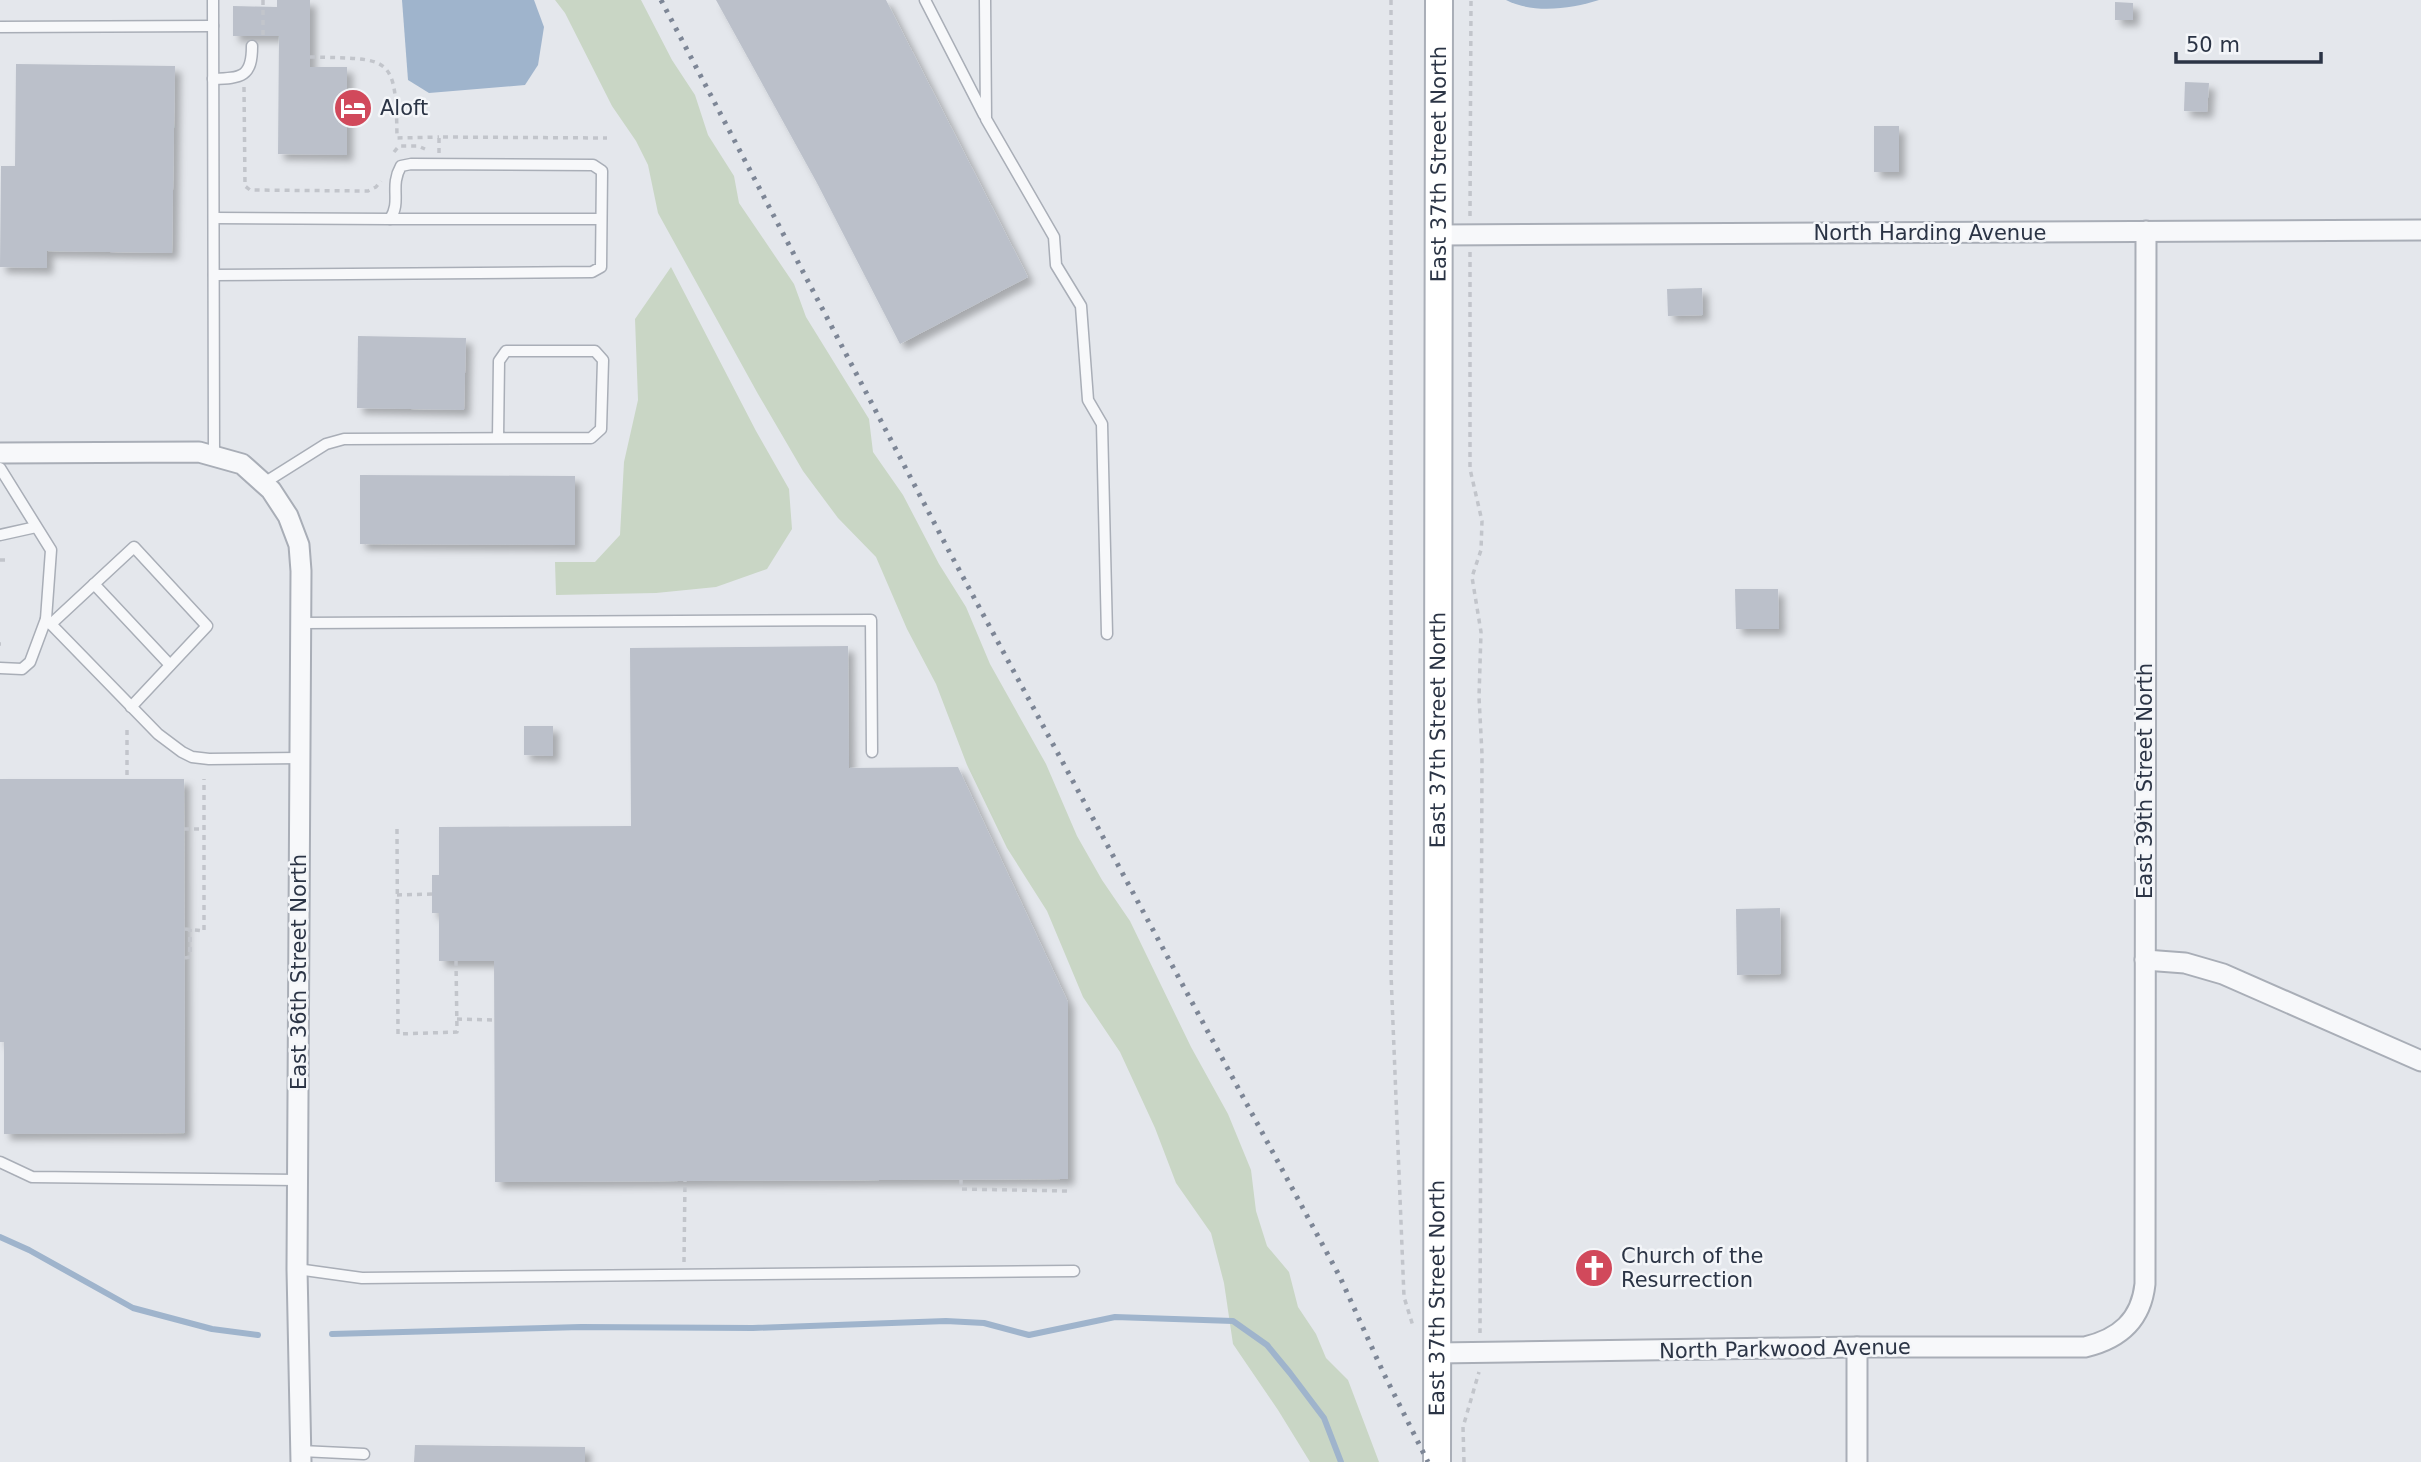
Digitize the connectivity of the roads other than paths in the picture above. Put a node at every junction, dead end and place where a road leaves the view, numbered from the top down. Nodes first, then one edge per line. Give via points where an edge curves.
1 (213, 0) edge
2 (925, 0) edge
3 (985, 0) edge
4 (1439, 0) edge
5 (213, 26) junction
6 (0, 27) edge
7 (252, 46) dead end
8 (214, 79) junction
9 (986, 119) junction
10 (214, 218) junction
11 (390, 219) junction
12 (601, 219) junction
13 (2421, 230) edge
14 (2146, 232) junction
15 (1439, 235) junction
16 (214, 275) junction
17 (498, 438) junction
18 (0, 453) edge
19 (214, 456) junction
20 (0, 468) edge
21 (267, 487) junction
22 (36, 527) junction
23 (0, 535) edge
24 (94, 584) junction
25 (49, 622) junction
26 (301, 623) junction
27 (1107, 634) dead end
28 (170, 666) junction
29 (0, 668) edge
30 (131, 707) junction
31 (872, 752) dead end
32 (301, 758) junction
33 (2145, 960) junction
34 (2421, 1061) edge
35 (0, 1162) edge
36 (297, 1180) junction
37 (297, 1269) junction
38 (1074, 1271) dead end
39 (2127, 1326) joint
40 (1857, 1348) junction
41 (1437, 1353) junction
42 (364, 1454) dead end
43 (302, 1456) edge
44 (1437, 1462) edge
45 (1857, 1462) edge

1 - 5 lane
2 - 9 lane
3 - 9 lane
4 - 15 main road, East 37th Street North
5 - 6 lane
5 - 8 lane
7 - 8 lane via 247,71 237,78
8 - 10 lane
9 - 27 lane via 1054,237 1056,265 1081,306 1088,400 1102,424
10 - 11 lane
10 - 16 lane
11 - 12 lane
11 - 12 lane via 396,210 395,178 401,166 424,164 593,165 602,172
12 - 16 lane via 601,267 592,272
13 - 14 street, North Harding Avenue
14 - 15 street, North Harding Avenue
14 - 33 street, East 39th Street North
15 - 41 main road, East 37th Street North
16 - 19 lane
17 - 17 lane via 591,438 601,429 603,360 595,351 506,351 499,361
17 - 21 lane via 344,439 326,444
18 - 19 street via 199,452
19 - 21 street via 242,464
20 - 22 lane
21 - 26 street, East 36th Street North via 288,516 299,545
22 - 23 lane
22 - 25 lane via 51,550
24 - 25 lane
24 - 28 lane
24 - 28 lane via 134,547 207,626
25 - 29 lane via 30,662 22,669
25 - 30 lane
26 - 31 lane via 871,620
26 - 32 street, East 36th Street North
28 - 30 lane
30 - 32 lane via 158,734 192,757
32 - 36 street, East 36th Street North
33 - 34 street via 2185,963 2223,974
33 - 39 street, East 39th Street North via 2145,1284 2137,1312
35 - 36 lane via 32,1177
36 - 37 street, East 36th Street North
37 - 38 lane via 362,1278
37 - 43 street, East 36th Street North
39 - 40 street, North Parkwood Avenue via 2105,1342 2085,1348
40 - 41 street, North Parkwood Avenue
40 - 45 street
41 - 44 main road, East 37th Street North
42 - 43 lane

